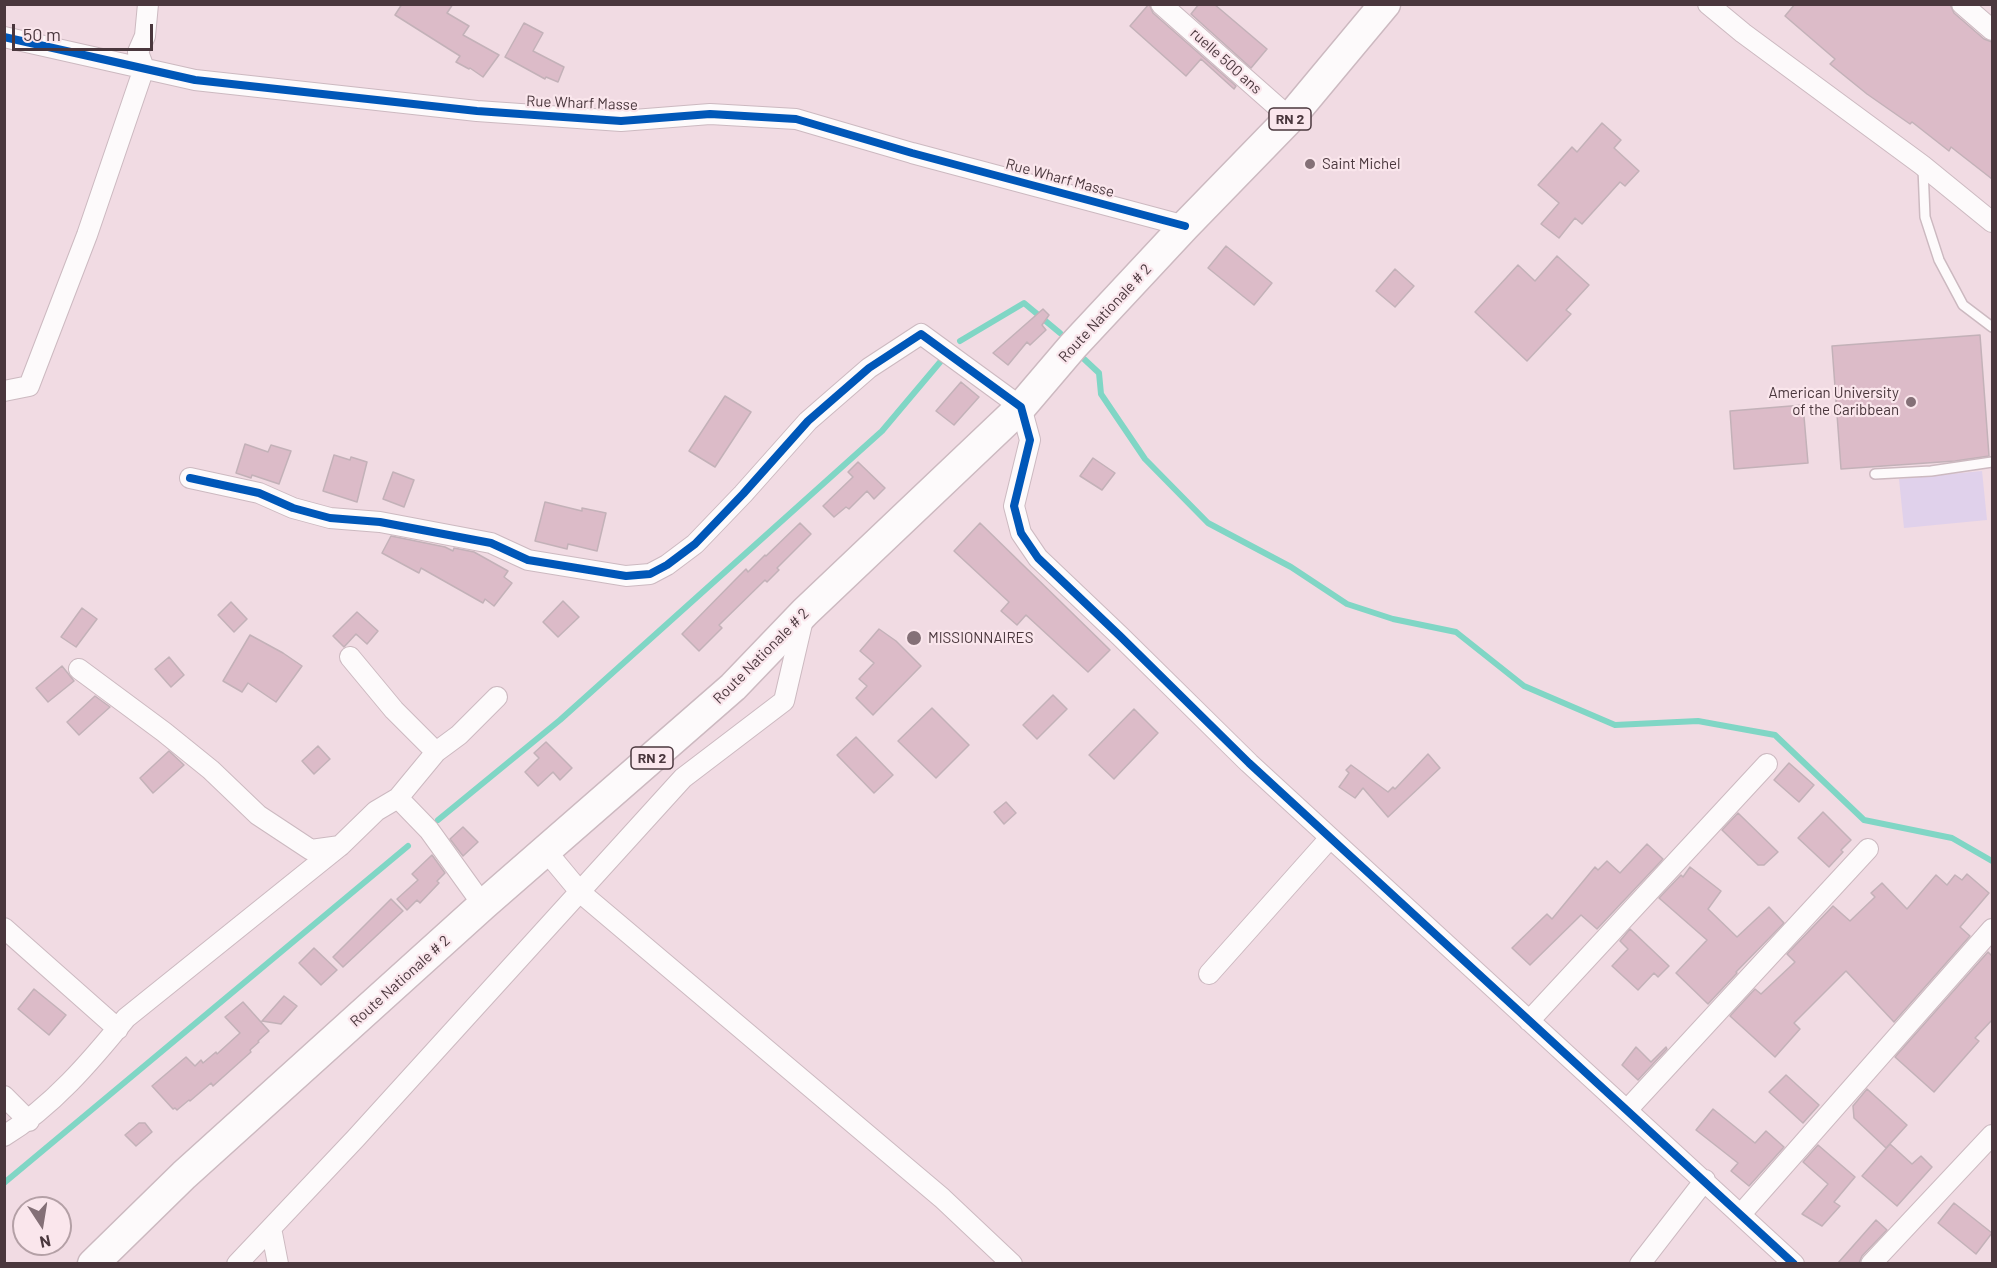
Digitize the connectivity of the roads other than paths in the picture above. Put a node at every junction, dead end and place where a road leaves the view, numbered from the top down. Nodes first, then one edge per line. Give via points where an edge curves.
1 (148, 4) edge
2 (1161, 4) edge
3 (1386, 4) edge
4 (1708, 4) edge
5 (1962, 4) edge
6 (1992, 30) edge
7 (4, 37) edge
8 (144, 68) junction
9 (1290, 118) junction
10 (1922, 165) junction
11 (1992, 222) edge
12 (1185, 226) junction
13 (1992, 327) edge
14 (4, 392) edge
15 (1021, 407) junction
16 (1992, 462) edge
17 (1875, 474) dead end
18 (190, 478) dead end
19 (805, 612) junction
20 (350, 657) dead end
21 (79, 669) dead end
22 (497, 697) dead end
23 (436, 752) junction
24 (1767, 764) dead end
25 (399, 798) junction
26 (1330, 838) junction
27 (340, 846) junction
28 (1868, 849) dead end
29 (546, 851) junction
30 (581, 893) junction
31 (483, 905) junction
32 (4, 928) edge
33 (1992, 929) edge
34 (1209, 974) dead end
35 (1529, 1021) junction
36 (118, 1029) junction
37 (4, 1096) edge
38 (1628, 1110) junction
39 (29, 1121) junction
40 (1992, 1135) edge
41 (4, 1137) edge
42 (1705, 1180) junction
43 (1741, 1214) junction
44 (271, 1228) junction
45 (93, 1263) edge
46 (237, 1263) edge
47 (278, 1263) edge
48 (1012, 1263) edge
49 (1640, 1263) edge
50 (1794, 1263) edge
51 (1871, 1263) edge

1 - 8 street via 138,52
2 - 9 street, ruelle 500 ans
3 - 9 main road, Route Nationale # 2 / RN 2
4 - 10 street
5 - 6 street
7 - 8 street, Rue Wharf Masse
8 - 12 street, Rue Wharf Masse via 195,80 477,111 621,121 710,114 796,118
8 - 14 street via 83,246 29,386
9 - 12 main road, Route Nationale # 2 / RN 2
10 - 11 street
10 - 13 lane via 1925,217 1939,260 1963,305
12 - 15 main road, Route Nationale # 2 / RN 2
15 - 18 street via 921,334 869,368 808,421 695,544 650,574 626,576 528,560 491,543 380,522 330,518 259,494
15 - 19 main road, Route Nationale # 2 / RN 2
15 - 26 street via 1030,440 1014,506 1021,533 1038,558
16 - 17 lane
19 - 29 main road, Route Nationale # 2 / RN 2 via 733,687
19 - 30 street via 784,701 683,778
20 - 23 street
21 - 27 street via 211,770 258,815 310,850
22 - 23 street
23 - 25 street
24 - 35 street
25 - 27 street via 376,811
25 - 31 street via 429,830
26 - 34 street
26 - 35 street
27 - 36 street via 126,1018
28 - 38 street
29 - 30 street
29 - 31 main road, Route Nationale # 2 / RN 2
30 - 44 street
30 - 48 street via 942,1198
31 - 45 main road, Route Nationale # 2 / RN 2 via 184,1175
32 - 36 street
33 - 43 street
35 - 38 street
36 - 39 street
37 - 39 street
38 - 42 street
39 - 41 street
40 - 51 street
42 - 43 street
42 - 49 street
43 - 50 street
44 - 46 street
44 - 47 street

